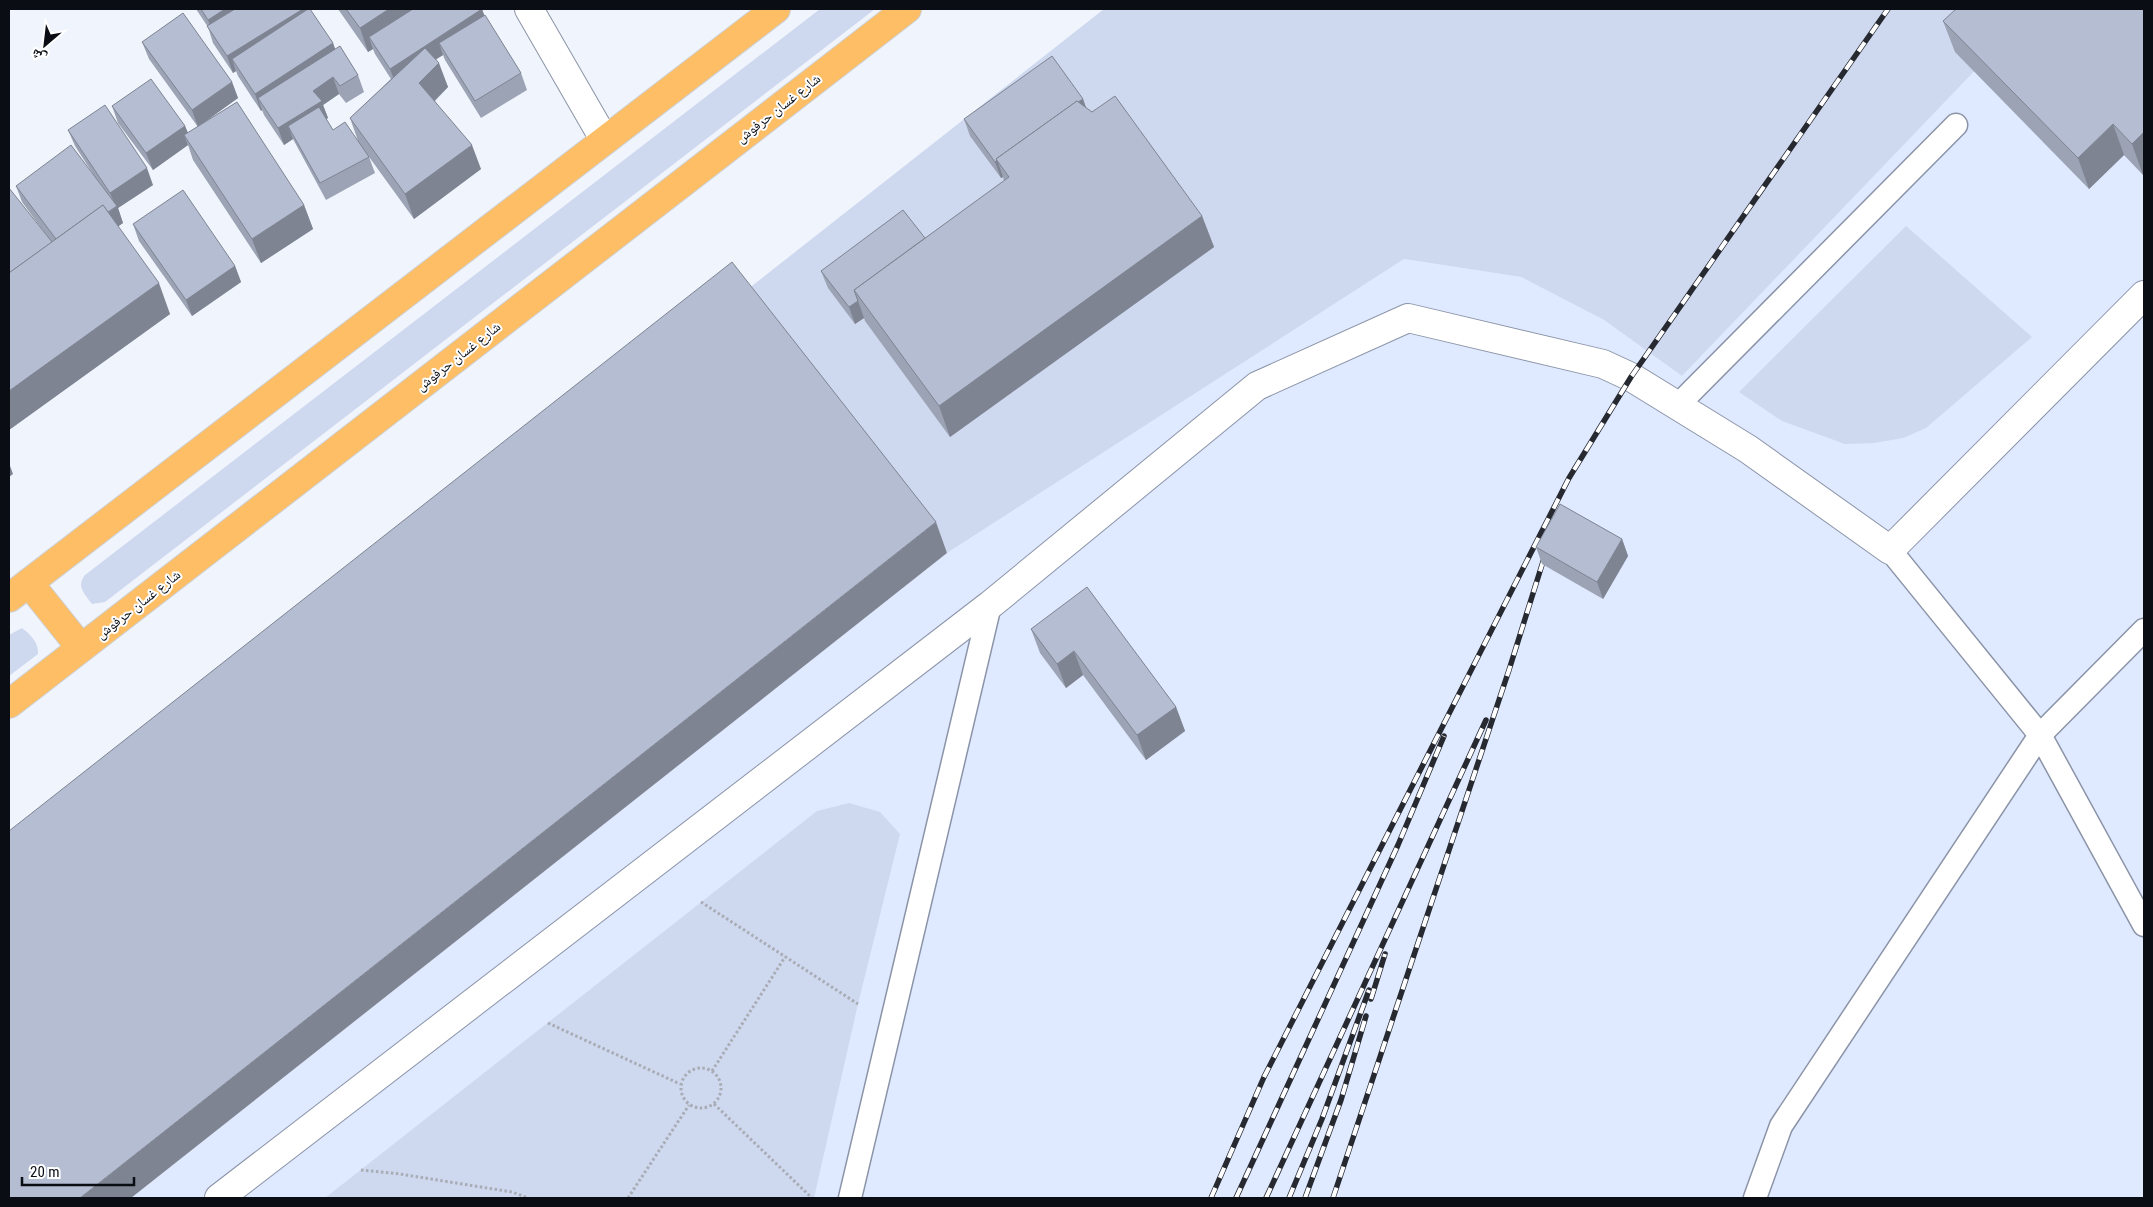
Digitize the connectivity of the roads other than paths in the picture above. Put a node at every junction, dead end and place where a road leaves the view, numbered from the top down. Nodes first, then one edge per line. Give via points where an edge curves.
1 (529, 9) edge
2 (776, 9) edge
3 (907, 9) edge
4 (1956, 125) dead end
5 (604, 139) junction
6 (2144, 296) edge
7 (1677, 406) junction
8 (1890, 550) junction
9 (19, 591) edge
10 (990, 605) junction
11 (2144, 630) edge
12 (80, 648) junction
13 (9, 704) edge
14 (2040, 735) junction
15 (2144, 925) edge
16 (220, 1198) edge
17 (850, 1198) edge
18 (1755, 1198) edge

1 - 5 street
2 - 5 main road
3 - 12 main road, شارع غسان حرفوش
4 - 7 lane
5 - 9 main road
6 - 8 street
7 - 8 street via 1748,449
7 - 10 street via 1631,377 1603,364 1408,318 1257,386
8 - 14 lane
9 - 12 main road
10 - 16 street
10 - 17 lane
11 - 14 lane
12 - 13 main road, شارع غسان حرفوش
14 - 15 lane
14 - 18 lane via 1781,1126

